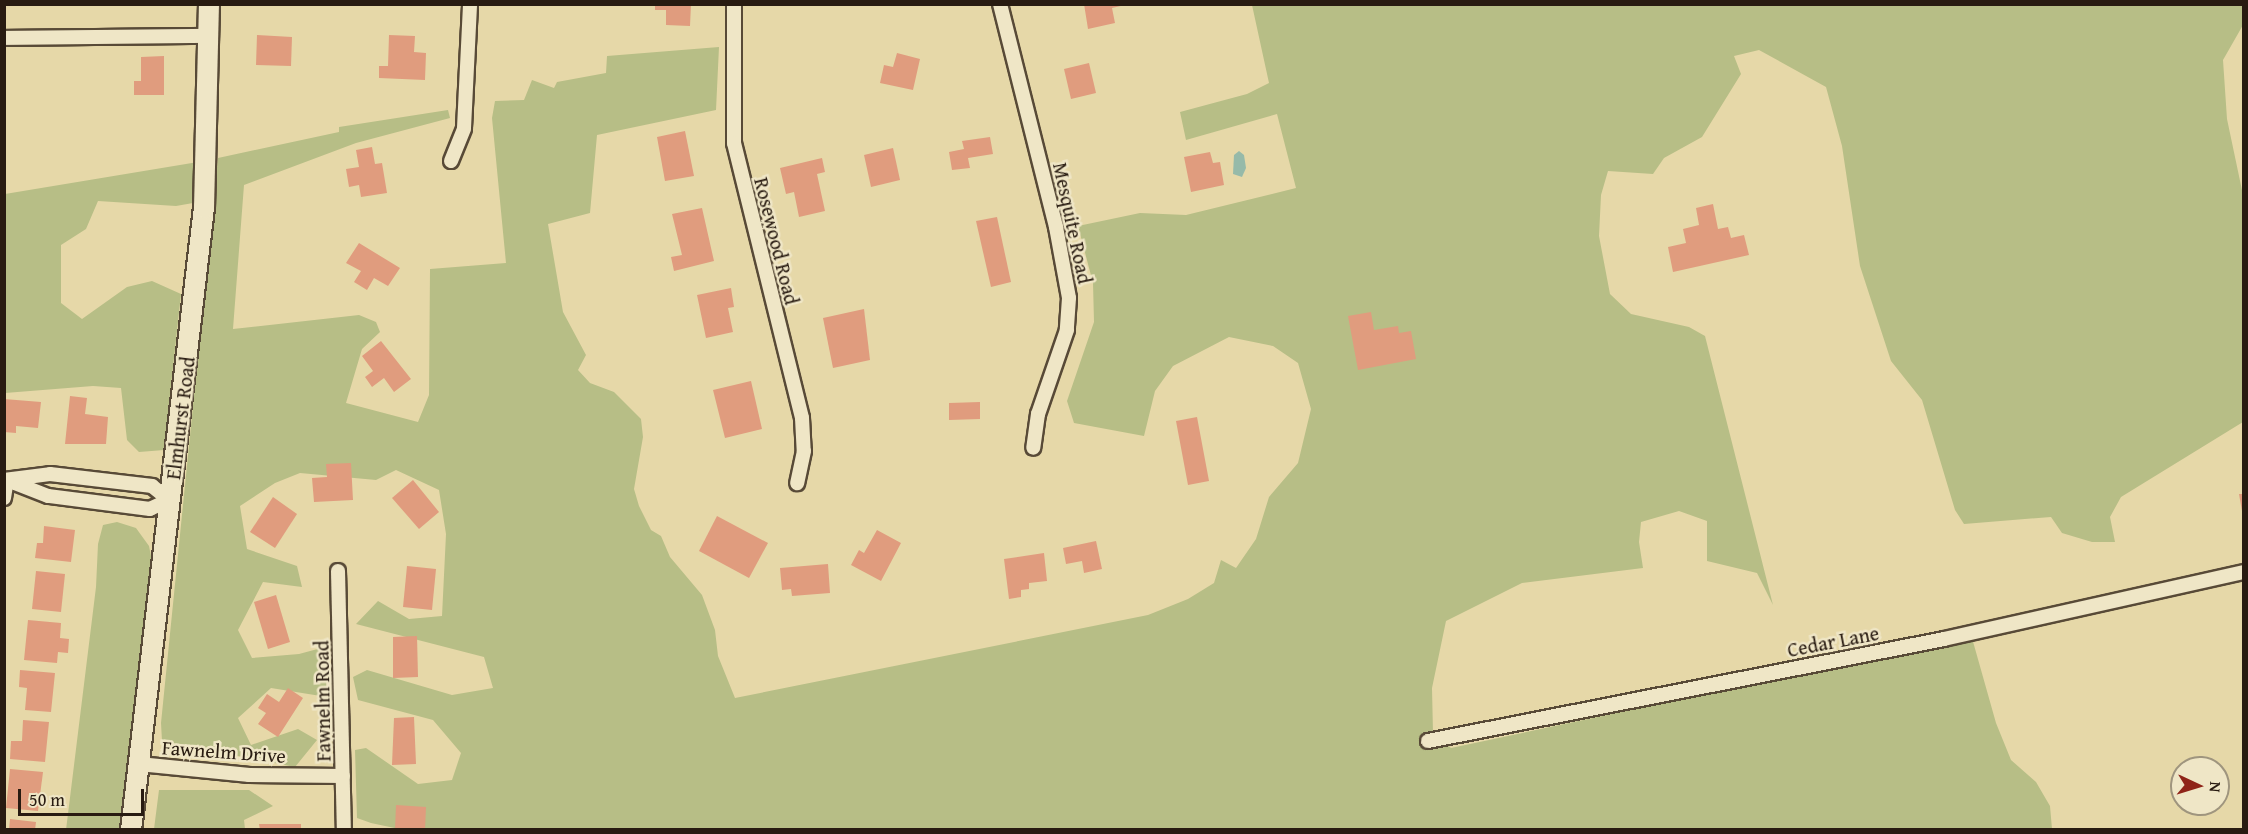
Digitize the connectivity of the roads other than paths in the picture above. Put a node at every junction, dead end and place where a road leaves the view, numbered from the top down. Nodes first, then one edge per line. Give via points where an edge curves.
1 (209, 4) edge
2 (470, 4) edge
3 (734, 4) edge
4 (1000, 4) edge
5 (209, 36) junction
6 (4, 38) edge
7 (451, 161) dead end
8 (1033, 448) dead end
9 (6, 480) edge
10 (797, 483) dead end
11 (4, 498) edge
12 (169, 500) junction
13 (338, 571) dead end
14 (2244, 572) edge
15 (1428, 741) dead end
16 (139, 764) junction
17 (343, 776) junction
18 (131, 830) edge
19 (344, 830) edge

1 - 5 street, Elmhurst Road
2 - 7 street via 464,128
3 - 10 street, Rosewood Road via 734,142 802,418 804,451
4 - 8 street, Mesquite Road via 1056,227 1069,298 1067,330 1038,414
5 - 6 street
5 - 12 street, Elmhurst Road via 204,208
9 - 11 street
9 - 12 street via 48,496 138,508 150,509
9 - 12 street via 50,474 152,486
12 - 16 street, Elmhurst Road
13 - 17 street, Fawnelm Road
14 - 15 street, Cedar Lane via 1944,639
16 - 17 street, Fawnelm Drive via 249,775
16 - 18 street, Elmhurst Road
17 - 19 street, Fawnelm Road

